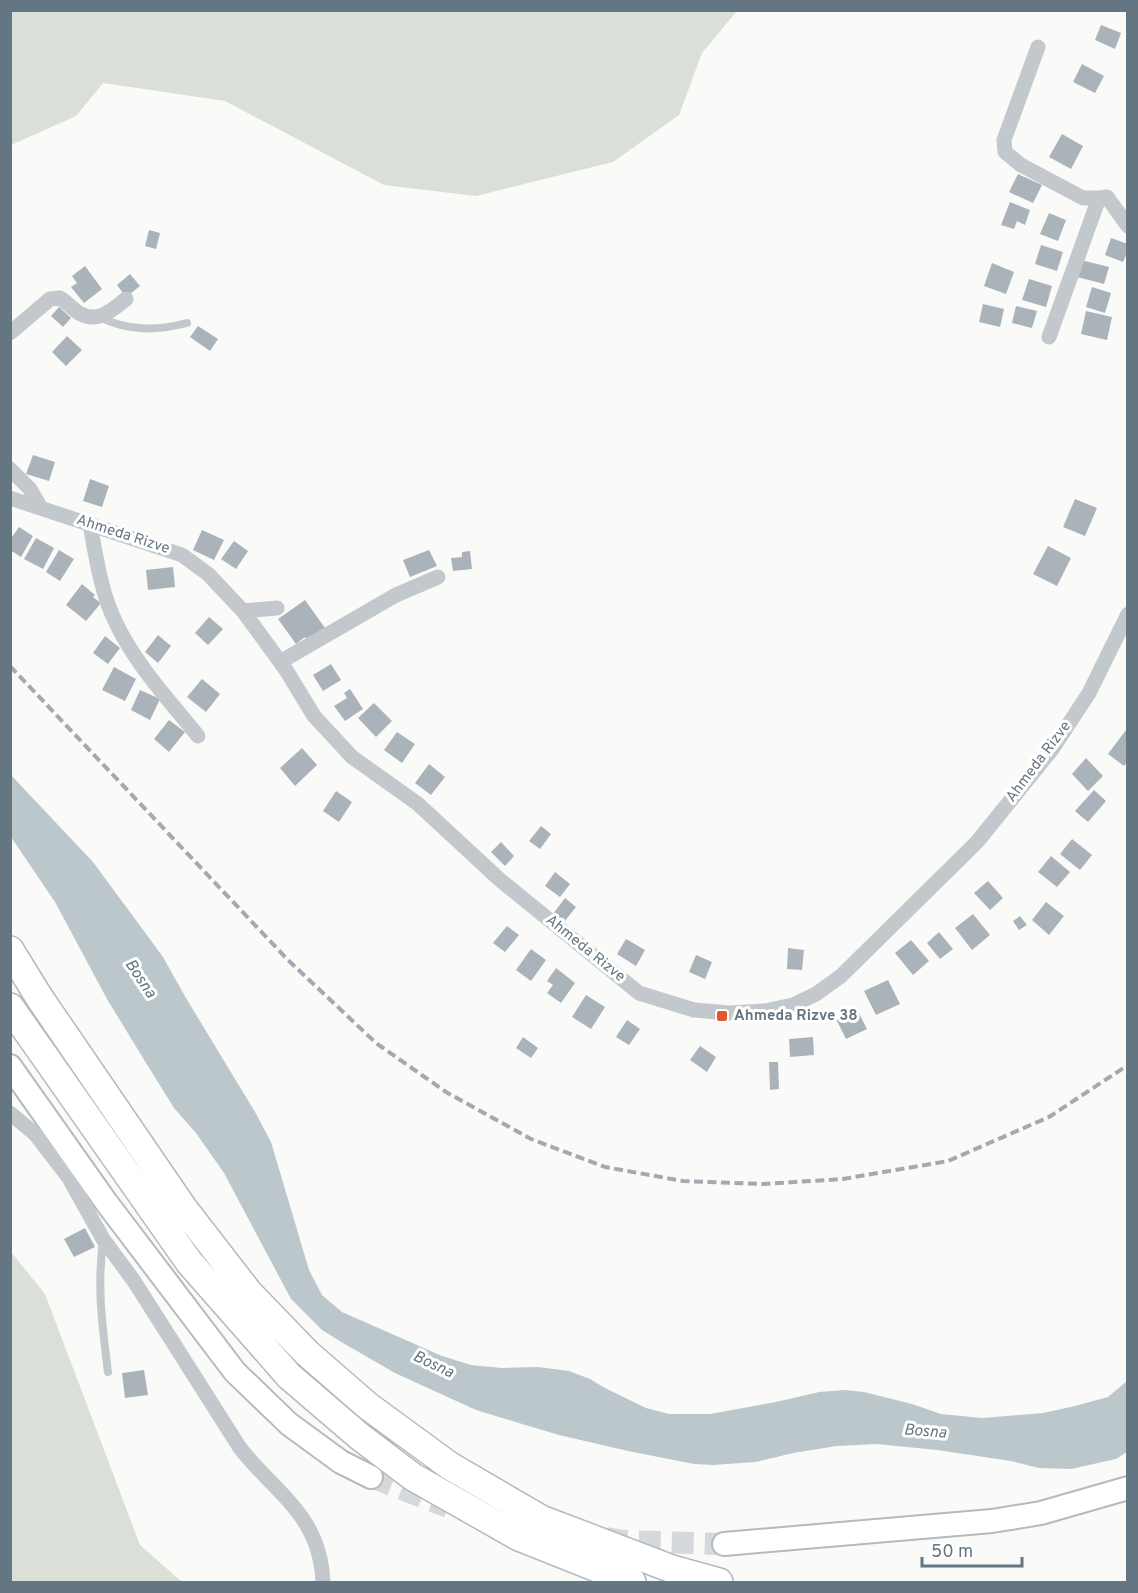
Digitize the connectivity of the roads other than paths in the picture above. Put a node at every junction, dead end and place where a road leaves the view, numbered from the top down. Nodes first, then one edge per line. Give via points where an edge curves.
1 (1038, 47) dead end
2 (1099, 198) junction
3 (1128, 226) edge
4 (126, 299) dead end
5 (98, 316) junction
6 (187, 323) dead end
7 (10, 333) edge
8 (1049, 337) dead end
9 (10, 469) edge
10 (10, 498) edge
11 (42, 508) junction
12 (90, 524) junction
13 (438, 577) dead end
14 (277, 608) dead end
15 (243, 611) junction
16 (1128, 614) edge
17 (280, 662) junction
18 (198, 736) dead end
19 (10, 950) edge
20 (10, 1007) edge
21 (10, 1066) edge
22 (10, 1113) edge
23 (98, 1209) junction
24 (103, 1239) junction
25 (108, 1372) dead end
26 (371, 1477) tunnel mouth
27 (1128, 1488) edge
28 (724, 1544) tunnel mouth
29 (323, 1582) edge
30 (632, 1582) edge
31 (719, 1582) edge

1 - 2 street via 1004,140 1005,152 1021,165 1083,198
2 - 3 street via 1107,196
2 - 8 street
4 - 5 street via 105,316
5 - 6 lane via 114,324 152,330
5 - 7 street via 79,313 60,298 50,299
9 - 11 street
10 - 11 street, Ahmeda Rizve
11 - 12 street, Ahmeda Rizve
12 - 15 street, Ahmeda Rizve via 182,555 208,574
12 - 18 street via 104,592 115,622 144,669
13 - 17 street via 396,595
14 - 15 street
15 - 17 street, Ahmeda Rizve
16 - 17 street, Ahmeda Rizve via 1089,693 1053,748 977,842 841,976 793,1005 765,1011 694,1010 639,993 499,879 418,804 352,757 314,716
19 - 31 highway via 184,1209 249,1293 307,1353 368,1406 450,1466 541,1519 672,1569
20 - 30 highway via 189,1262 289,1376 413,1477 519,1537
21 - 23 main road
22 - 23 street via 35,1134
23 - 24 street
23 - 26 main road via 264,1402 341,1462
24 - 25 lane via 99,1275
24 - 29 street via 240,1448 304,1518 317,1545
27 - 28 main road via 992,1521

